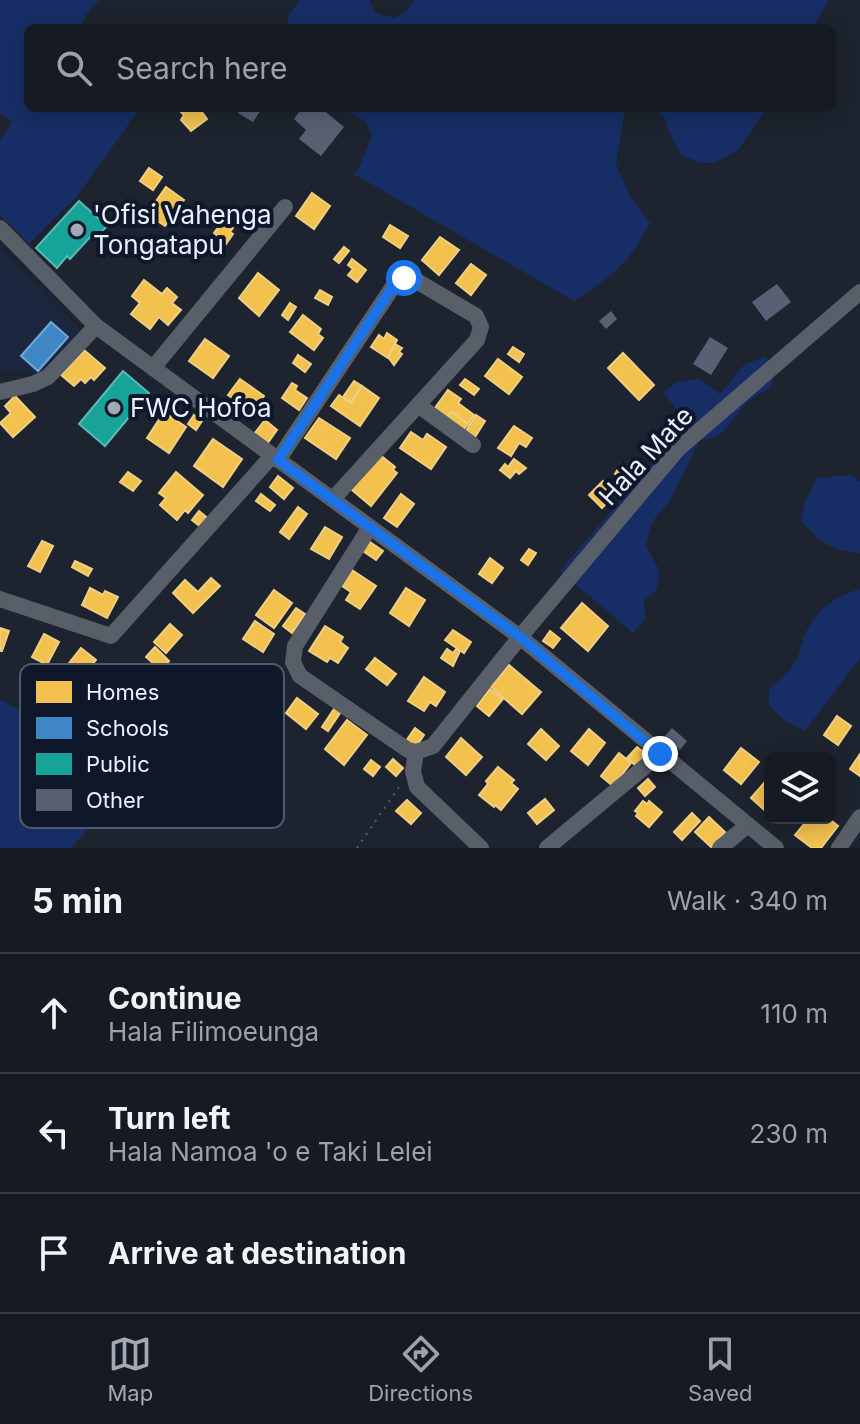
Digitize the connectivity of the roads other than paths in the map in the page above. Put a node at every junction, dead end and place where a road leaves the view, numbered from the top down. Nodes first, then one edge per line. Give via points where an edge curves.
1 (285, 207) dead end
2 (0, 228) edge
3 (860, 292) edge
4 (96, 326) junction
5 (153, 368) junction
6 (0, 392) edge
7 (418, 405) junction
8 (473, 445) dead end
9 (275, 458) junction
10 (333, 499) junction
11 (370, 527) junction
12 (0, 599) edge
13 (520, 637) junction
14 (416, 752) junction
15 (660, 754) junction
16 (860, 817) edge
17 (748, 825) junction
18 (556, 846) edge
19 (481, 848) edge
20 (720, 848) edge
21 (776, 848) edge
22 (839, 848) edge

1 - 5 street
2 - 4 street
3 - 13 street, Hala Mate via 678,449
4 - 5 street
4 - 6 street via 48,377
5 - 9 street
7 - 8 street
7 - 9 street via 477,340 481,327 476,316 404,278
7 - 10 street
9 - 10 street
9 - 12 street via 111,636
10 - 11 street
11 - 13 street
11 - 14 street via 295,646 293,662 300,676
13 - 14 street, Hala Mate via 433,746
13 - 15 street
14 - 19 street via 417,787
15 - 17 street
15 - 18 street
16 - 22 street
17 - 20 street
17 - 21 street

